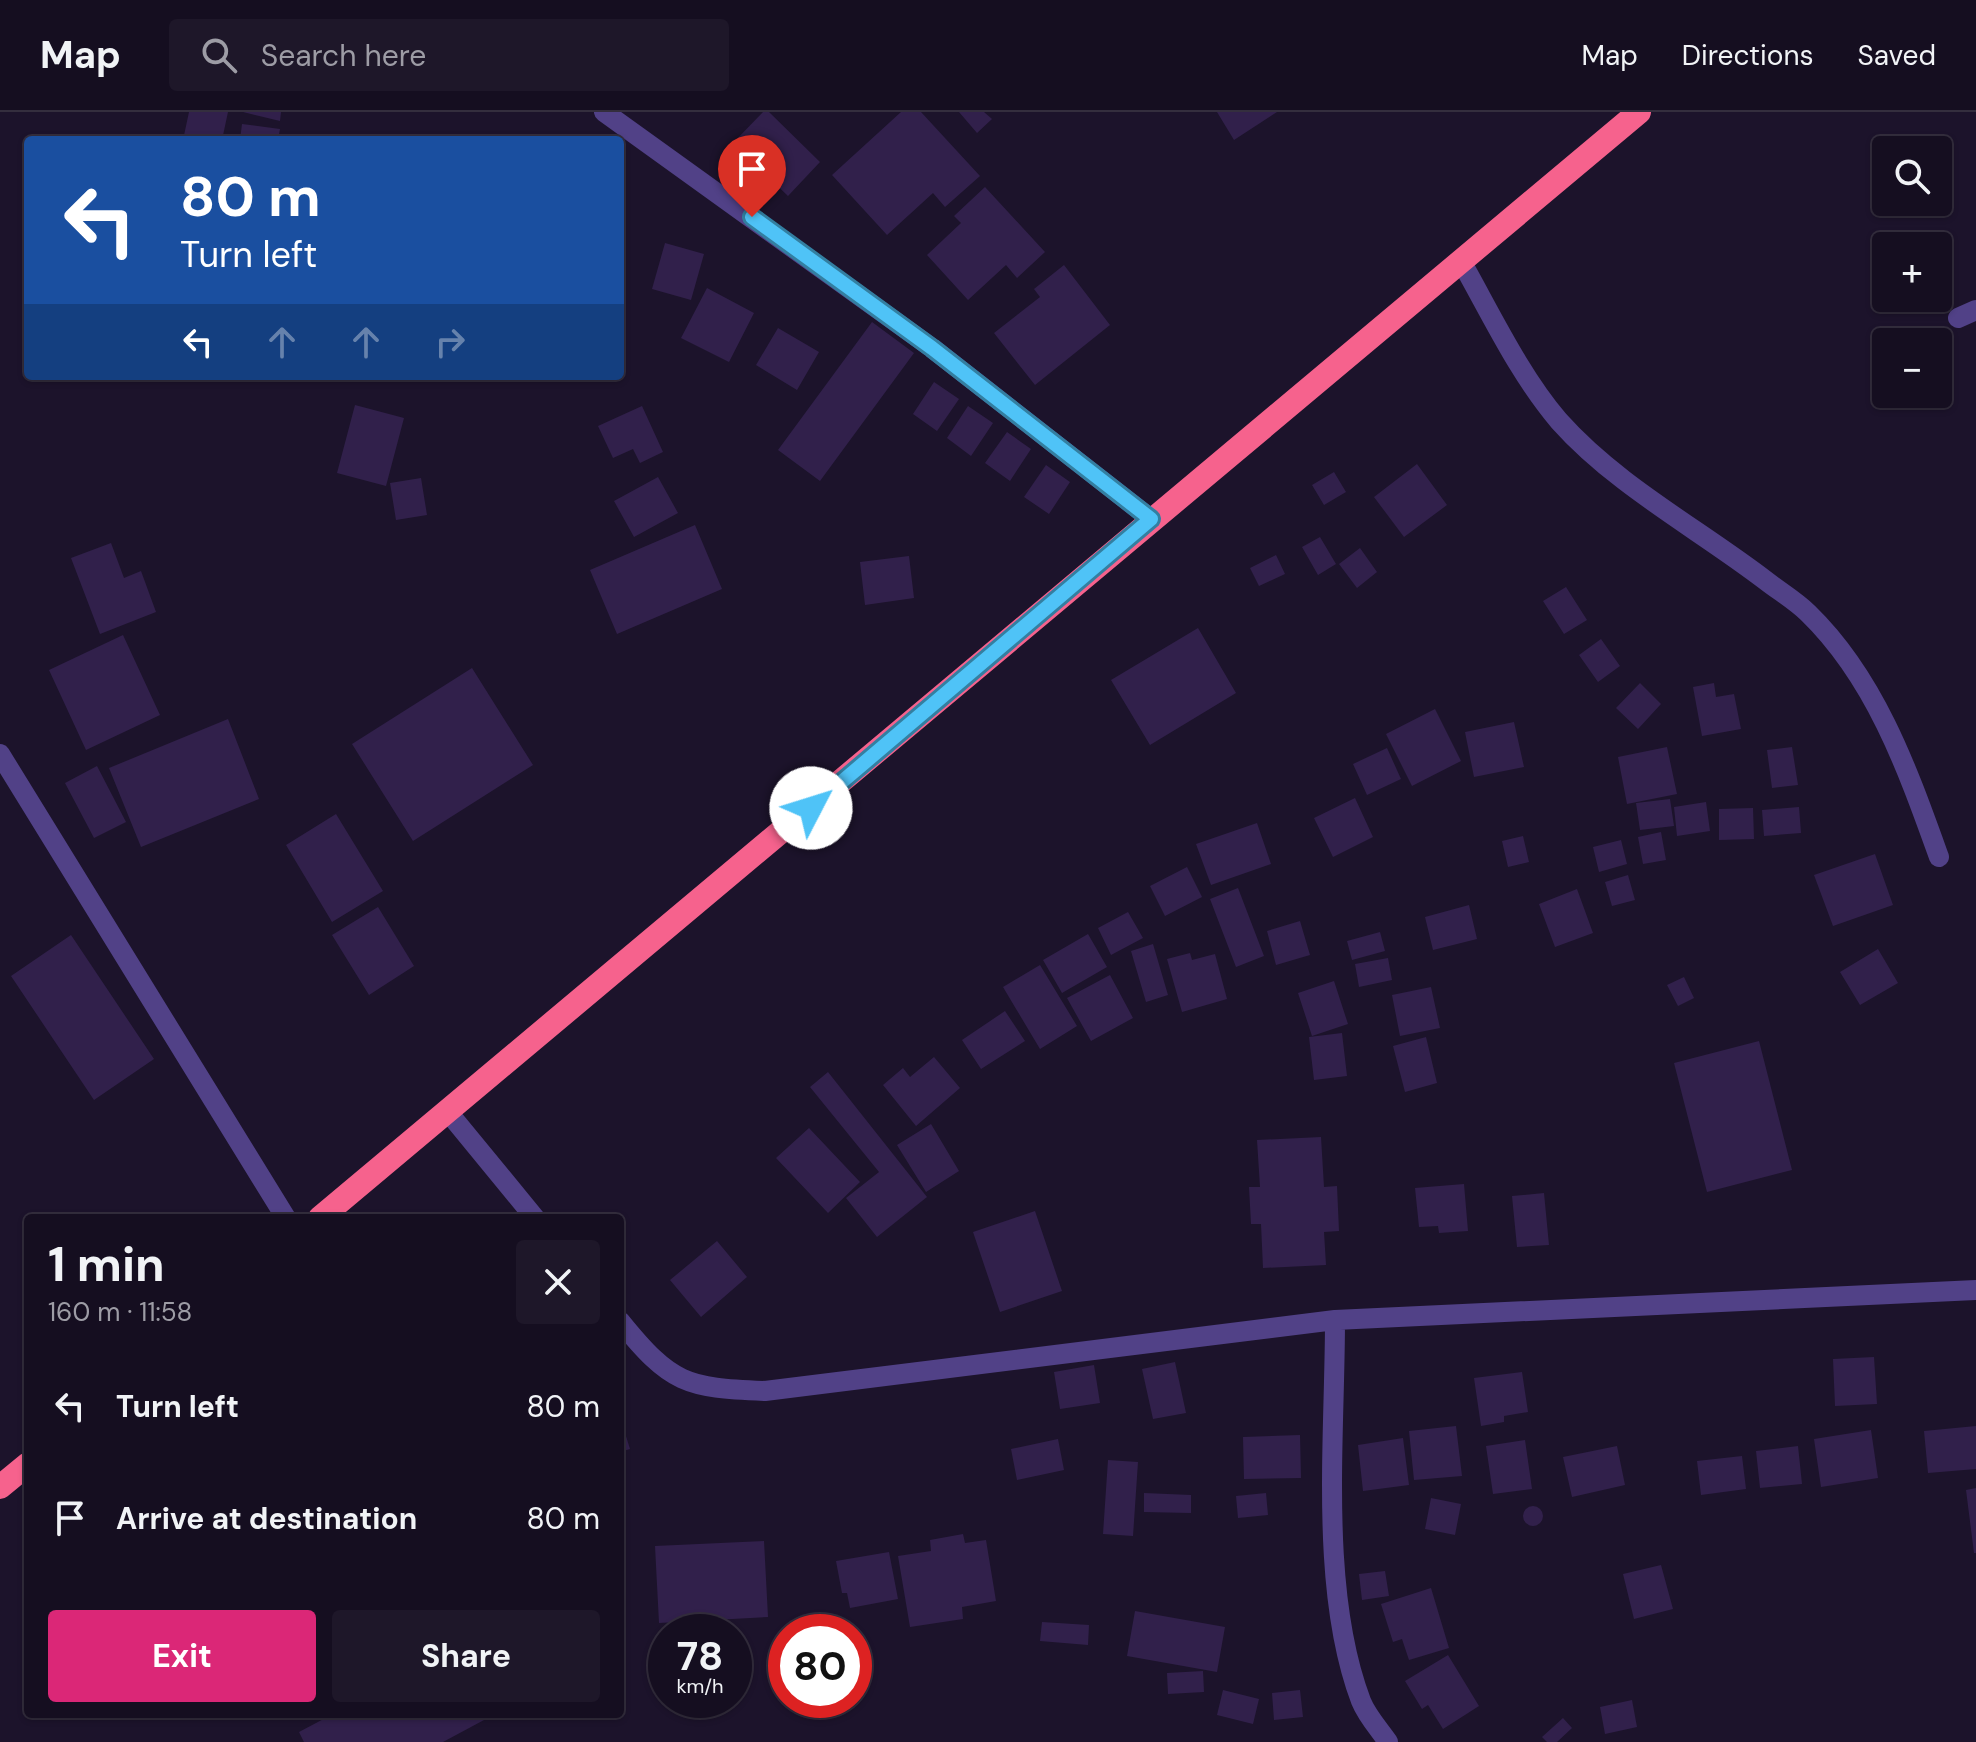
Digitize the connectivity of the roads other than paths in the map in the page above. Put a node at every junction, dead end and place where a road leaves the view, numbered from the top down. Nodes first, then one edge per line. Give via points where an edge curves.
1 (604, 112) edge
2 (1639, 112) edge
3 (1461, 261) junction
4 (1151, 519) junction
5 (0, 754) edge
6 (1939, 857) dead end
7 (448, 1112) junction
8 (284, 1214) edge
9 (325, 1214) edge
10 (532, 1214) edge
11 (1976, 1290) edge
12 (1335, 1320) junction
13 (624, 1326) edge
14 (24, 1467) edge
15 (0, 1487) edge
16 (1388, 1742) edge

1 - 4 street via 932,348
2 - 3 highway
3 - 4 highway
3 - 6 street via 1559,421 1602,461 1808,613 1848,660 1910,775
4 - 7 highway
5 - 8 street
7 - 9 highway
7 - 10 street
11 - 12 street
12 - 13 street via 765,1391 706,1389 680,1379
12 - 16 street via 1334,1559 1345,1648 1362,1705
14 - 15 highway

